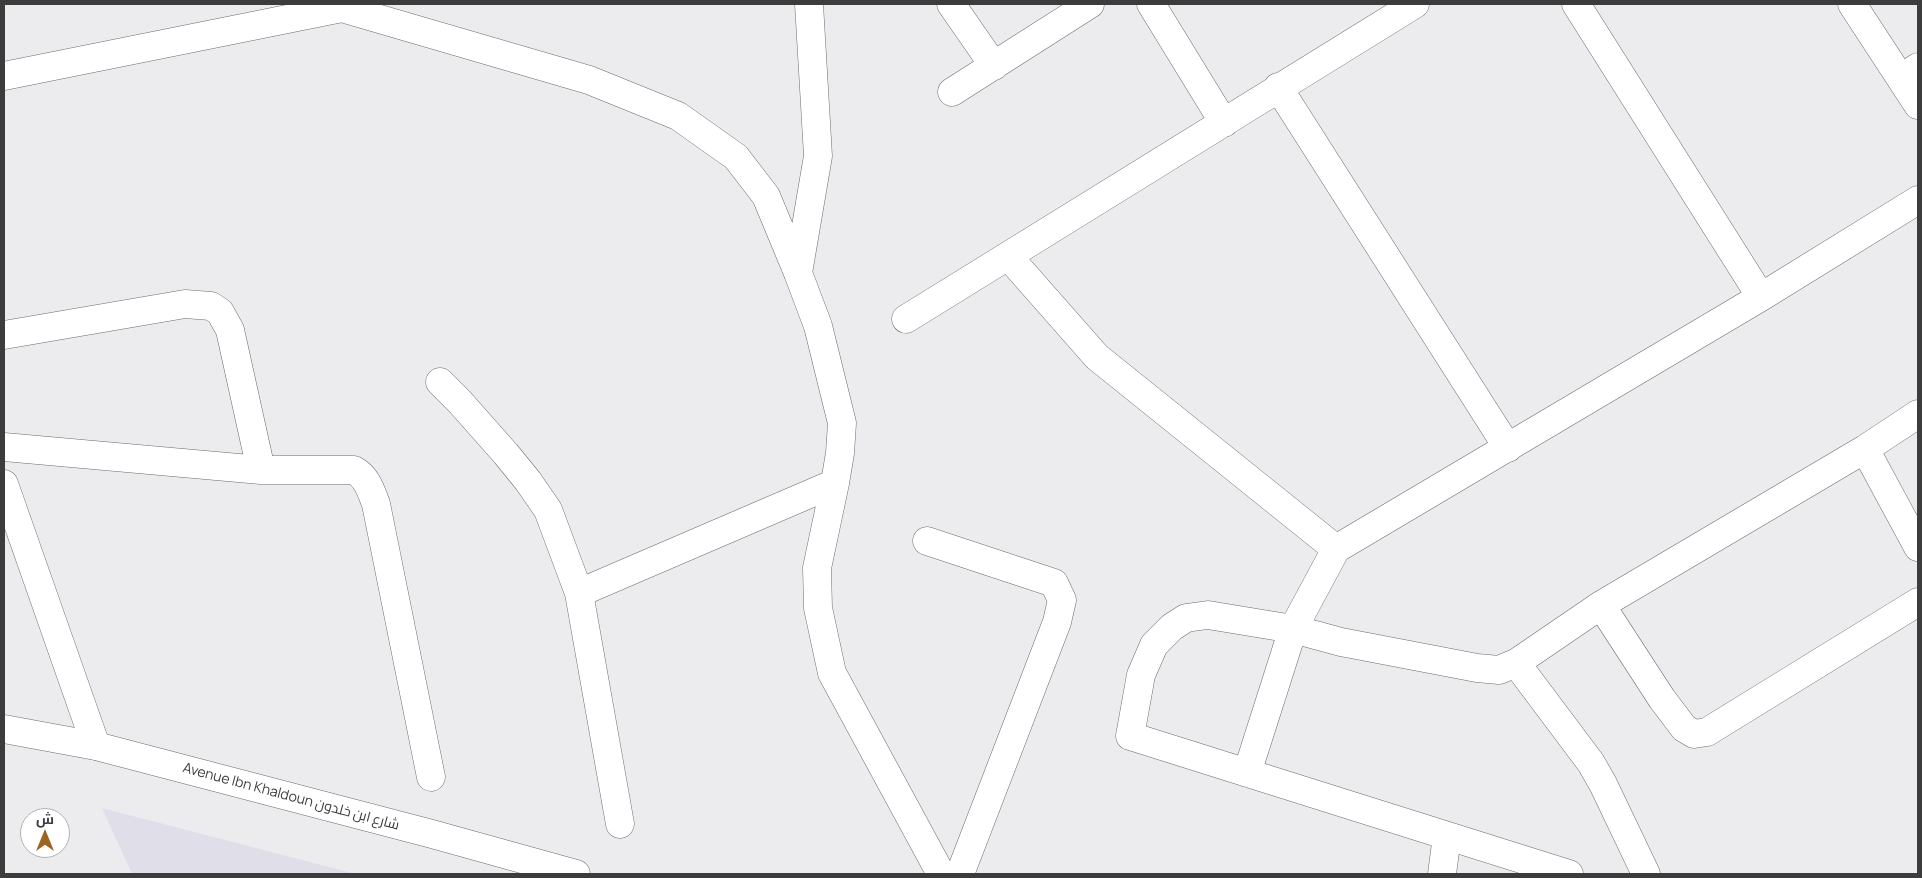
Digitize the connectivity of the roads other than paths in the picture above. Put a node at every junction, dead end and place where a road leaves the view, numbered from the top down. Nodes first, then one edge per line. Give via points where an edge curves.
1 (809, 4) edge
2 (951, 4) edge
3 (1090, 4) edge
4 (1151, 4) edge
5 (1415, 4) edge
6 (1576, 4) edge
7 (1852, 4) edge
8 (342, 6) edge
9 (994, 66) junction
10 (1910, 73) edge
11 (4, 76) edge
12 (1278, 87) junction
13 (952, 92) dead end
14 (1918, 105) edge
15 (1224, 123) junction
16 (1918, 200) edge
17 (1008, 256) junction
18 (798, 273) junction
19 (1761, 297) junction
20 (906, 319) dead end
21 (4, 335) edge
22 (440, 382) dead end
23 (1918, 414) edge
24 (4, 447) edge
25 (1508, 448) junction
26 (1865, 449) junction
27 (261, 470) junction
28 (835, 483) junction
29 (4, 484) edge
30 (927, 541) dead end
31 (1918, 547) edge
32 (1336, 549) junction
33 (580, 593) junction
34 (1918, 602) edge
35 (1601, 605) junction
36 (1293, 629) junction
37 (1516, 663) junction
38 (4, 729) edge
39 (96, 746) junction
40 (1247, 773) junction
41 (431, 776) dead end
42 (620, 824) dead end
43 (1446, 836) junction
44 (576, 874) edge
45 (941, 874) edge
46 (960, 874) edge
47 (1442, 874) edge
48 (1569, 874) edge
49 (1646, 874) edge

1 - 18 street via 818,156
2 - 9 street
3 - 9 street
4 - 15 street
5 - 12 street
6 - 19 street
7 - 10 street
8 - 11 street
8 - 18 street via 590,80 678,116 736,156 766,196
9 - 13 street
10 - 14 street
12 - 15 street
12 - 25 street
15 - 17 street
16 - 19 street
17 - 20 street
17 - 32 street via 1097,357
18 - 28 street via 818,326 842,423
19 - 25 street
21 - 27 street via 185,304 211,306 220,312 230,330
22 - 33 street via 528,480 548,510
23 - 26 street
24 - 27 street
25 - 32 street
26 - 31 street
26 - 35 street
27 - 41 street via 354,470 370,488 376,504
28 - 33 street
28 - 45 street via 817,568 818,608 832,673
29 - 39 street
30 - 46 street via 1054,583 1062,600 1057,622
32 - 36 street
33 - 42 street
34 - 35 street via 1707,732 1694,734 1684,728 1662,699
35 - 37 street
36 - 37 street via 1341,642 1477,668 1498,670
36 - 40 street
36 - 40 street via 1208,615 1186,618 1154,646 1141,675 1130,736
37 - 49 street via 1591,763
38 - 39 street, Avenue Ibn Khaldoun شارع ابن خلدون
39 - 44 street, Avenue Ibn Khaldoun شارع ابن خلدون
40 - 43 street
43 - 47 street
43 - 48 street

